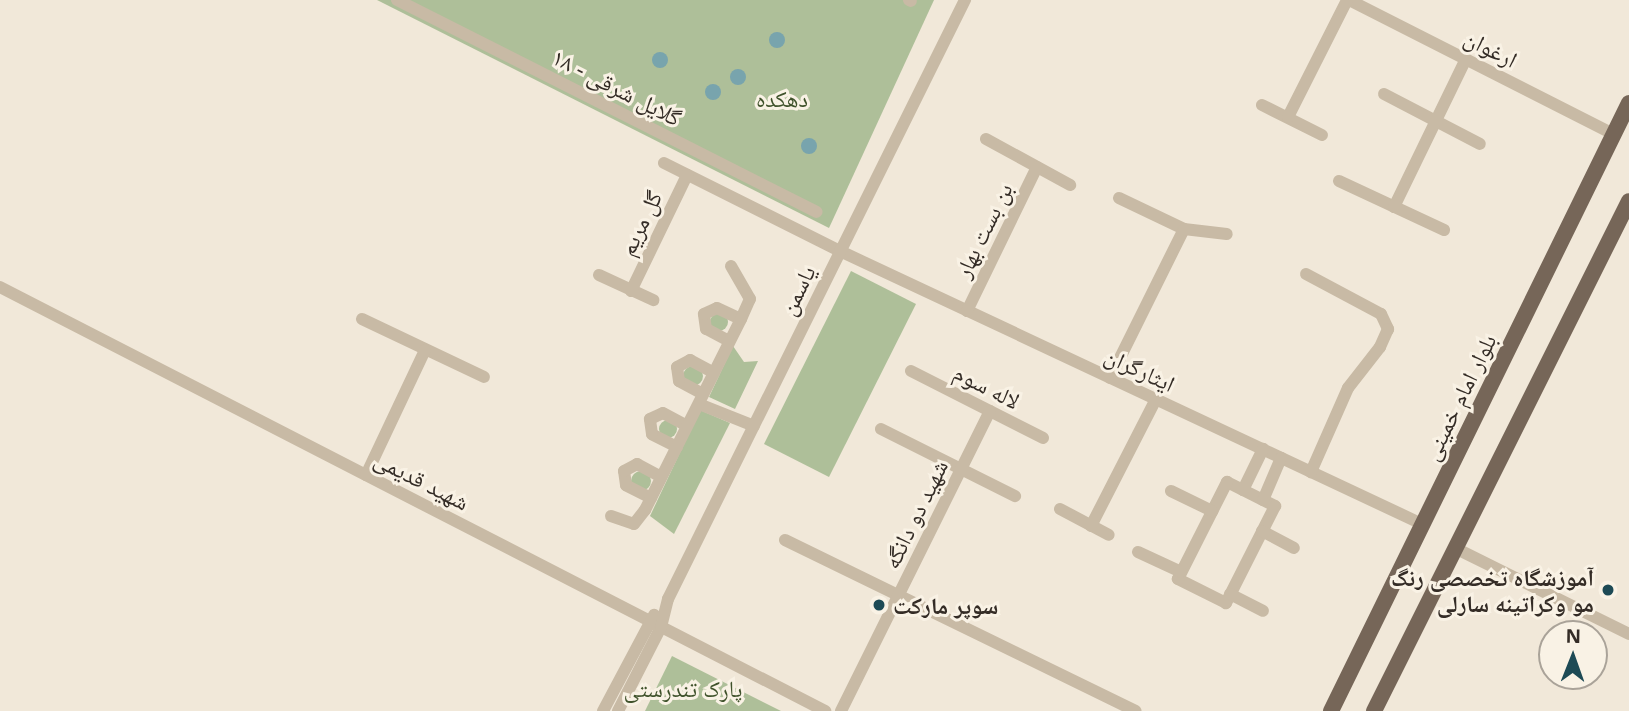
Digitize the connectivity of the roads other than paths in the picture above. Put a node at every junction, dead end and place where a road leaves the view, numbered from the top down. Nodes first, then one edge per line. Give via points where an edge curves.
1 (397, 0) edge
2 (965, 0) edge
3 (1348, 0) edge
4 (1466, 59) junction
5 (1384, 94) dead end
6 (1629, 103) edge
7 (1262, 104) dead end
8 (1288, 117) junction
9 (1436, 121) junction
10 (1614, 134) junction
11 (1322, 135) dead end
12 (986, 139) dead end
13 (1480, 144) dead end
14 (664, 163) dead end
15 (1037, 167) junction
16 (687, 174) junction
17 (1339, 181) dead end
18 (1070, 185) dead end
19 (1119, 198) dead end
20 (1629, 201) edge
21 (1394, 207) junction
22 (817, 212) dead end
23 (1184, 229) junction
24 (1444, 230) dead end
25 (1227, 234) dead end
26 (840, 251) junction
27 (731, 266) dead end
28 (1306, 274) dead end
29 (598, 275) dead end
30 (0, 287) edge
31 (631, 290) junction
32 (653, 300) dead end
33 (967, 311) junction
34 (362, 319) dead end
35 (741, 319) junction
36 (729, 341) junction
37 (425, 350) junction
38 (911, 371) dead end
39 (714, 373) junction
40 (484, 377) dead end
41 (1110, 378) junction
42 (701, 399) junction
43 (1156, 399) junction
44 (990, 411) junction
45 (687, 426) junction
46 (754, 426) junction
47 (881, 429) dead end
48 (1044, 438) dead end
49 (677, 447) junction
50 (1263, 449) junction
51 (1281, 458) junction
52 (961, 468) junction
53 (1311, 472) junction
54 (366, 475) junction
55 (661, 477) junction
56 (1243, 490) junction
57 (1171, 491) dead end
58 (1015, 496) dead end
59 (651, 498) junction
60 (1263, 500) junction
61 (1060, 509) dead end
62 (1212, 511) junction
63 (611, 516) dead end
64 (1422, 524) junction
65 (1091, 526) junction
66 (1262, 531) junction
67 (1109, 535) dead end
68 (785, 540) dead end
69 (1294, 548) dead end
70 (1455, 548) junction
71 (1138, 552) dead end
72 (1181, 572) junction
73 (1230, 594) junction
74 (898, 595) junction
75 (1263, 611) dead end
76 (655, 624) junction
77 (1629, 635) edge
78 (604, 711) edge
79 (618, 711) edge
80 (825, 711) edge
81 (841, 711) edge
82 (1135, 711) edge
83 (1331, 711) edge
84 (1374, 711) edge

1 - 22 street, گلایل شرقی - ۱۸
2 - 26 street, یاسمن
3 - 4 street, ارغوان
3 - 8 street
4 - 9 street
4 - 10 street, ارغوان
5 - 9 street
6 - 10 main road, بلوار امام خمینی
7 - 8 street
8 - 11 street
9 - 13 street
9 - 21 street
10 - 64 main road, بلوار امام خمینی
12 - 15 street
14 - 16 street, ایثارگران
15 - 18 street
15 - 33 street, بن بست بهار
16 - 26 street, ایثارگران
16 - 31 street, گل مریم
17 - 21 street
19 - 23 street
20 - 70 main road
21 - 24 street
23 - 25 street
23 - 41 street
26 - 33 street, ایثارگران
26 - 46 street, یاسمن
27 - 35 street via 750,299
28 - 53 street via 1381,314 1388,329 1348,388
29 - 31 street
30 - 54 street, شهید قدیمی
31 - 32 street
33 - 41 street, ایثارگران
34 - 37 street
35 - 36 street
35 - 36 street via 718,308 704,314 706,329
36 - 39 street
37 - 40 street
37 - 54 street
38 - 44 street, لاله سوم
39 - 42 street
39 - 42 street via 690,360 677,367 679,381
41 - 43 street, ایثارگران
42 - 45 street
42 - 46 street
43 - 50 street, ایثارگران
43 - 65 street
44 - 48 street, لاله سوم
44 - 52 street, شهید دو دانگه
45 - 49 street
45 - 49 street via 663,413 650,419 652,434
46 - 76 street, یاسمن
47 - 52 street
49 - 55 street
50 - 51 street, ایثارگران
50 - 56 street
51 - 53 street, ایثارگران
51 - 60 street
52 - 58 street
52 - 74 street, شهید دو دانگه
53 - 64 street, ایثارگران
54 - 76 street, شهید قدیمی
55 - 59 street
55 - 59 street via 637,464 624,471 626,485
56 - 60 street
56 - 62 street via 1227,482
57 - 62 street
59 - 63 street via 634,524
60 - 66 street via 1275,506
61 - 65 street
62 - 72 street
64 - 83 main road, بلوار امام خمینی
65 - 67 street
66 - 69 street
66 - 73 street
68 - 74 street
70 - 77 street
70 - 84 main road
71 - 72 street
72 - 73 street via 1178,579 1226,603
73 - 75 street
74 - 81 street, شهید دو دانگه
74 - 82 street
76 - 78 street, یاسمن
76 - 79 street, یاسمن
76 - 80 street, شهید قدیمی

